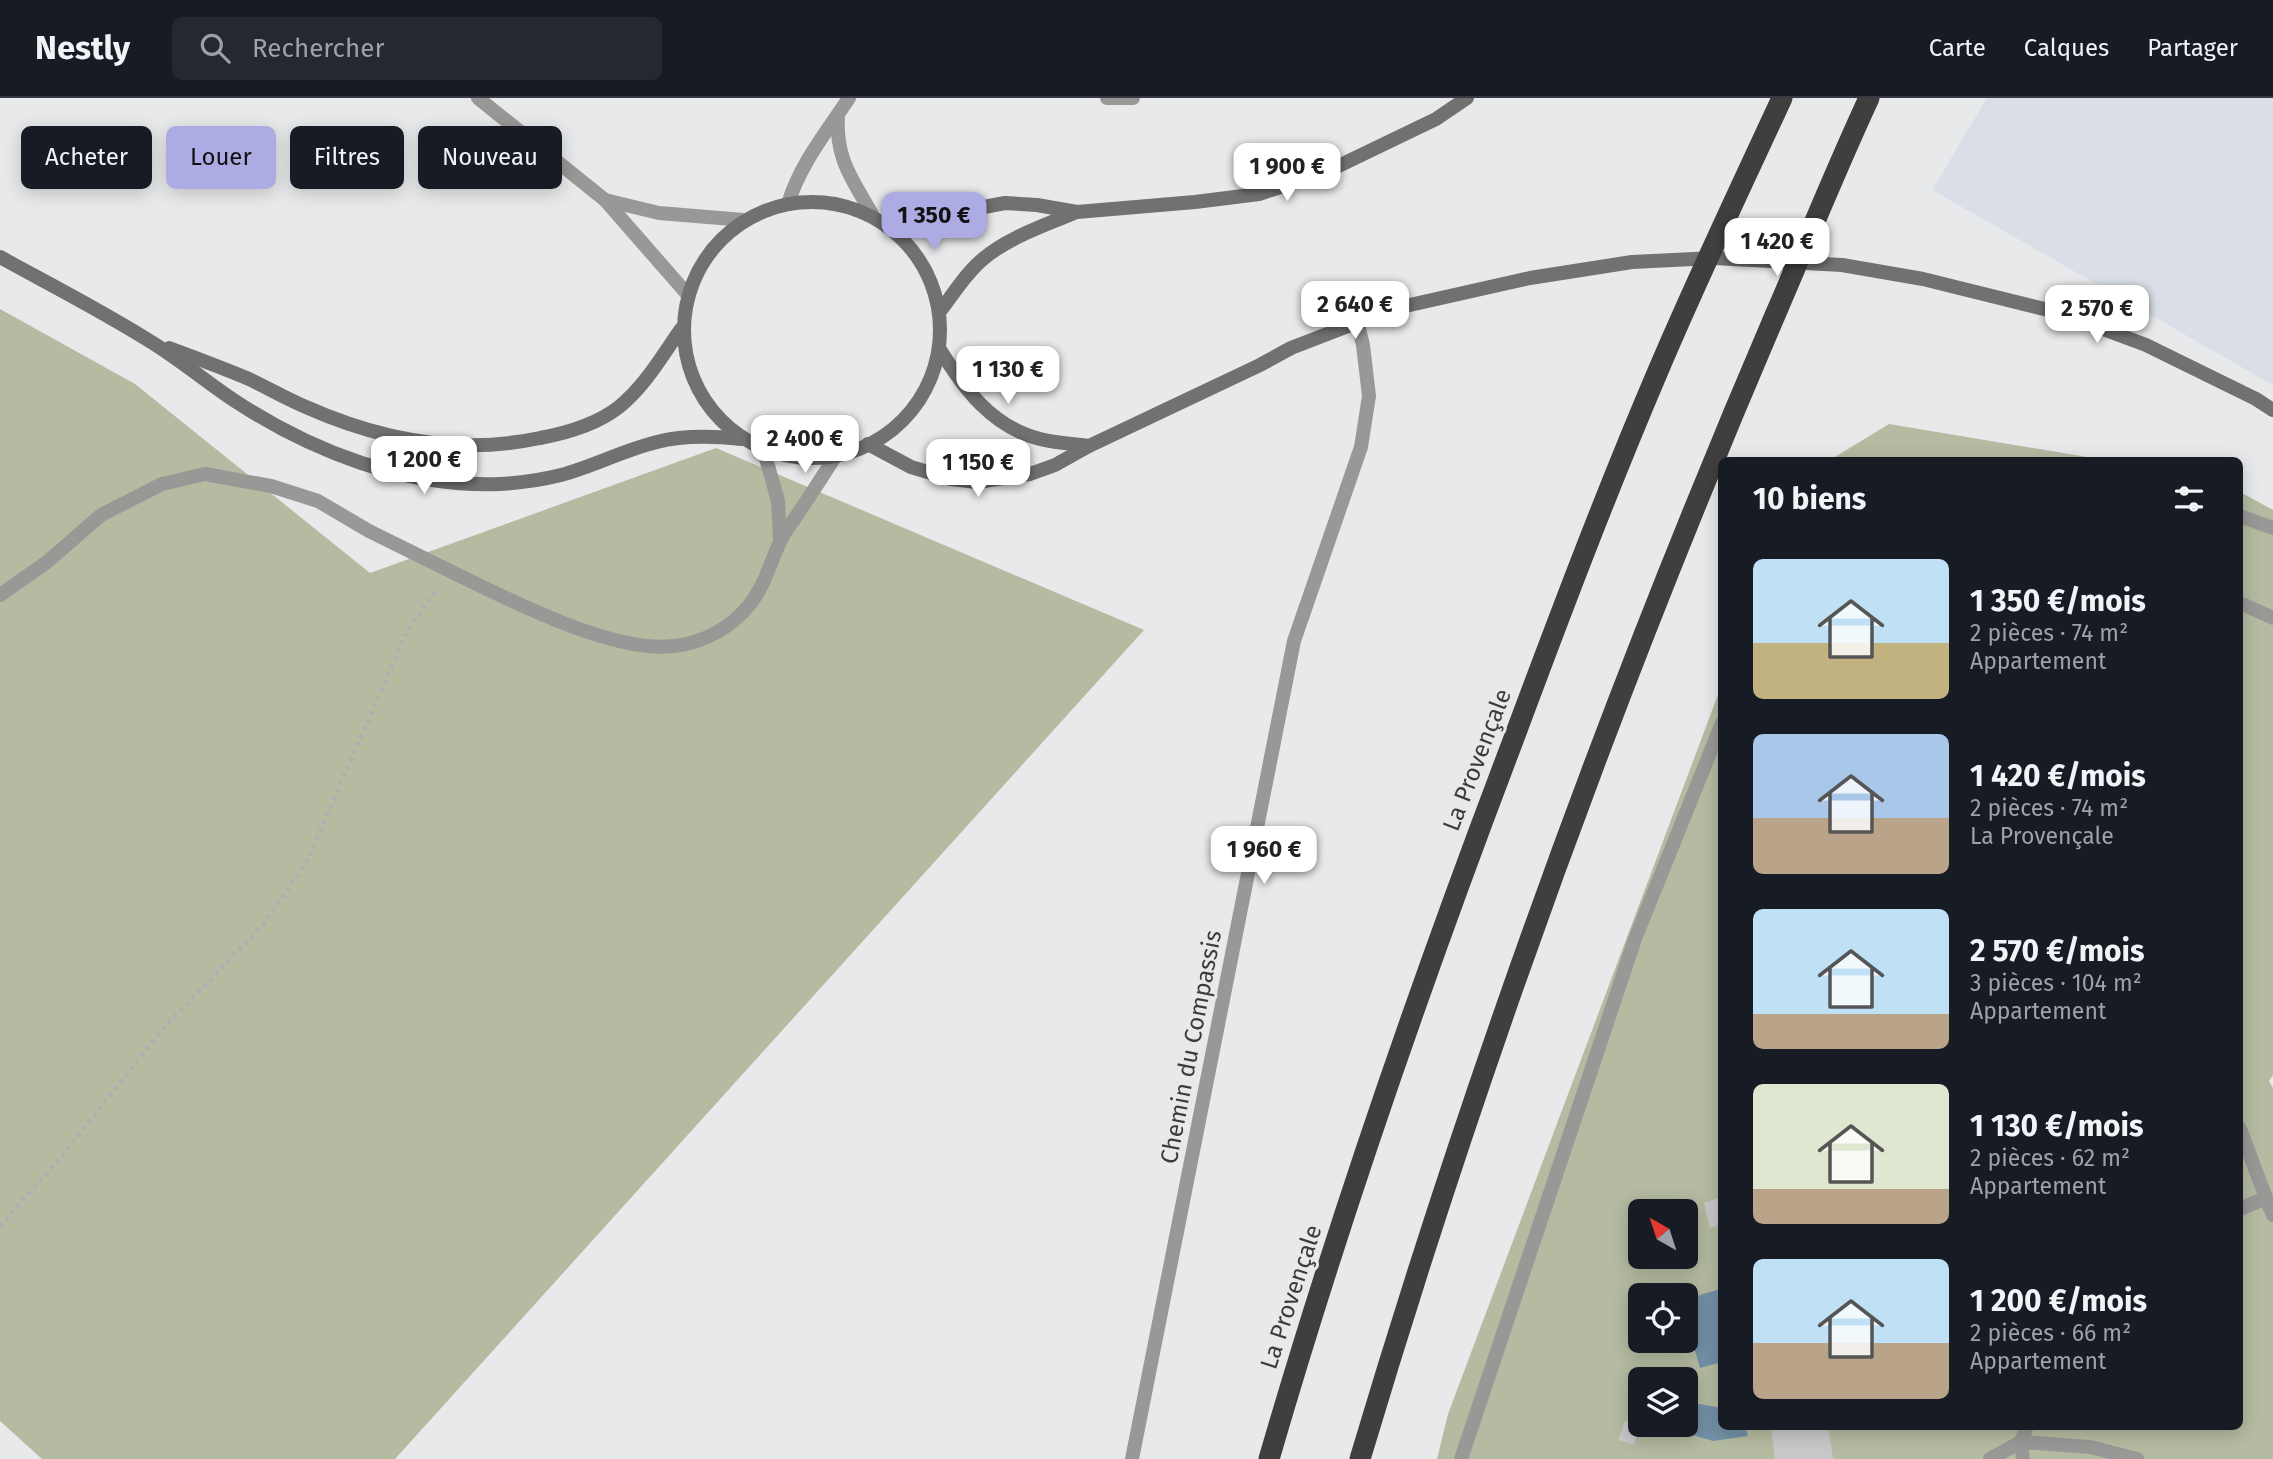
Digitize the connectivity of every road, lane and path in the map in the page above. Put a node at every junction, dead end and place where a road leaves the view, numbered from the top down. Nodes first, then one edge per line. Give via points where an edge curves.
1 (478, 98) edge
2 (849, 98) edge
3 (1107, 98) edge
4 (1133, 98) edge
5 (1467, 98) edge
6 (1782, 98) edge
7 (1869, 98) edge
8 (839, 113) junction
9 (605, 200) junction
10 (788, 204) junction
11 (1077, 212) junction
12 (878, 218) junction
13 (744, 220) junction
14 (0, 257) edge
15 (688, 295) junction
16 (941, 310) junction
17 (1357, 321) junction
18 (681, 329) junction
19 (149, 340) junction
20 (939, 348) junction
21 (2273, 410) edge
22 (741, 439) junction
23 (868, 444) junction
24 (1089, 446) junction
25 (764, 448) junction
26 (835, 457) junction
27 (2243, 517) edge
28 (2273, 528) edge
29 (780, 540) junction
30 (450, 571) junction
31 (0, 595) edge
32 (2243, 604) edge
33 (2273, 618) edge
34 (1718, 733) edge
35 (2243, 1137) edge
36 (2266, 1198) junction
37 (2243, 1208) edge
38 (2273, 1215) edge
39 (0, 1226) edge
40 (2026, 1430) edge
41 (2021, 1442) junction
42 (1132, 1459) edge
43 (1269, 1459) edge
44 (1360, 1459) edge
45 (1461, 1459) edge
46 (1990, 1459) edge
47 (2023, 1459) edge
48 (2137, 1459) edge

1 - 9 street
2 - 8 street
3 - 4 street
5 - 11 main road via 1326,172 1259,194
6 - 43 highway, La Provençale via 1659,369 1465,865 1353,1192
7 - 44 highway via 1681,539 1553,875 1425,1246
8 - 10 street via 794,182
8 - 12 street via 839,152
9 - 13 street via 659,213
9 - 15 street
10 - 12 main road via 829,203
10 - 13 main road
11 - 12 main road via 1005,203 947,214
11 - 16 main road via 1001,246 967,275
12 - 16 main road via 919,260
13 - 15 main road via 718,242 692,280
14 - 19 main road
15 - 18 main road
16 - 20 main road
17 - 21 main road via 1530,278 1632,262 1714,258 1842,265 1923,279 2060,313 2146,345
17 - 24 main road
17 - 42 street, Chemin du Compassis via 1370,396 1361,447 1294,641
18 - 19 main road via 642,385 607,416 558,435 463,447 363,429
18 - 22 main road via 686,359 700,394
19 - 22 main road via 236,401 320,448 416,477 475,484 532,481 659,441 710,436
20 - 23 main road via 923,395 901,421
20 - 24 main road via 971,394 1002,423 1042,440
22 - 25 main road
23 - 24 main road via 924,471 977,482 1030,474
23 - 26 main road
25 - 26 main road via 788,456
25 - 29 street via 778,501
26 - 29 street
27 - 28 street
29 - 30 street via 763,586 735,621 695,643 671,647 583,630
30 - 31 street via 318,501 271,486 205,474 162,484 101,515
30 - 39 path via 408,629 307,861 263,925 163,1030
32 - 33 street
34 - 45 street via 1635,939
35 - 36 street
36 - 37 street
36 - 38 street
40 - 41 street
41 - 46 street
41 - 47 street
41 - 48 street via 2091,1447

